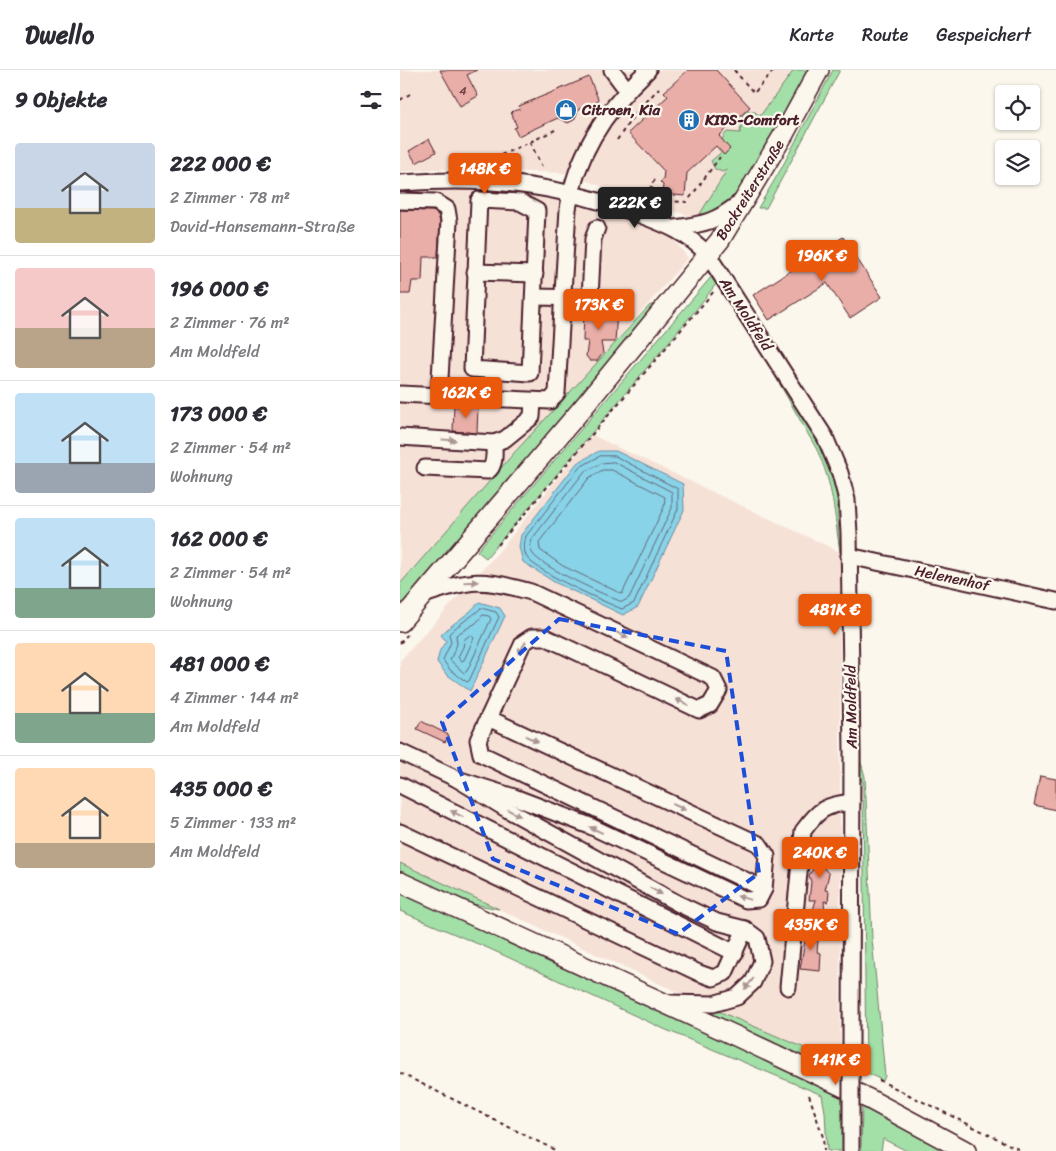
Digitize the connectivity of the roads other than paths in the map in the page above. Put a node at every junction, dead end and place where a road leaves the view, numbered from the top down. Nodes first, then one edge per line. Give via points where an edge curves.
1 (612, 70) edge
2 (648, 70) edge
3 (819, 70) edge
4 (627, 90) junction
5 (400, 183) edge
6 (570, 192) junction
7 (748, 196) junction
8 (400, 201) edge
9 (597, 228) dead end
10 (676, 228) junction
11 (708, 256) junction
12 (476, 272) junction
13 (535, 274) junction
14 (534, 297) junction
15 (563, 297) junction
16 (400, 394) edge
17 (439, 396) junction
18 (526, 401) junction
19 (400, 437) edge
20 (500, 441) junction
21 (425, 468) dead end
22 (849, 556) junction
23 (424, 595) junction
24 (1056, 600) edge
25 (400, 622) edge
26 (488, 718) junction
27 (400, 752) edge
28 (457, 779) junction
29 (400, 785) edge
30 (852, 802) junction
31 (400, 832) edge
32 (400, 882) edge
33 (764, 889) junction
34 (745, 929) junction
35 (735, 953) junction
36 (788, 987) dead end
37 (661, 1002) junction
38 (851, 1151) edge
39 (966, 1151) edge

1 - 4 street
2 - 4 street
3 - 7 main road, Bockreiterstraße
4 - 6 street via 597,129
5 - 6 street via 490,180
6 - 10 street
6 - 15 street
7 - 10 street via 707,224
7 - 11 main road, Bockreiterstraße
8 - 17 street via 436,202 446,209 449,221
9 - 15 street via 593,239 590,298
10 - 11 street, Am Moldfeld
11 - 22 street, Am Moldfeld via 790,380 834,456 846,500
11 - 23 main road, Bockreiterstraße
12 - 13 street
12 - 13 street via 479,200 520,202 538,211
12 - 14 street via 472,369 530,373
13 - 14 street
14 - 15 street
15 - 18 street via 558,392 550,401
16 - 17 street
17 - 18 street
18 - 20 street via 532,417
19 -> 20 street
20 - 21 street via 492,468 488,471
22 - 24 street, Helenenhof
22 - 30 street, Am Moldfeld
23 - 25 main road, Bockreiterstraße
23 -> 26 street via 467,581 503,584 531,592 713,678 719,690 710,705 699,710 545,637 532,637 523,643
26 -> 33 street via 759,844 767,856
26 - 33 street via 478,740 481,754
27 - 28 street
33 -> 28 street via 759,899 746,900 590,826
28 -> 34 street via 679,904 717,922
35 -> 29 street
30 - 36 street via 826,807 815,814 803,831
30 - 38 street, Am Moldfeld, bridge
31 - 35 street via 699,973 713,978 725,973
32 - 37 main road
34 - 35 street
34 -> 37 street via 757,938 762,961 753,982 737,997 713,1004
37 - 39 main road via 869,1099

